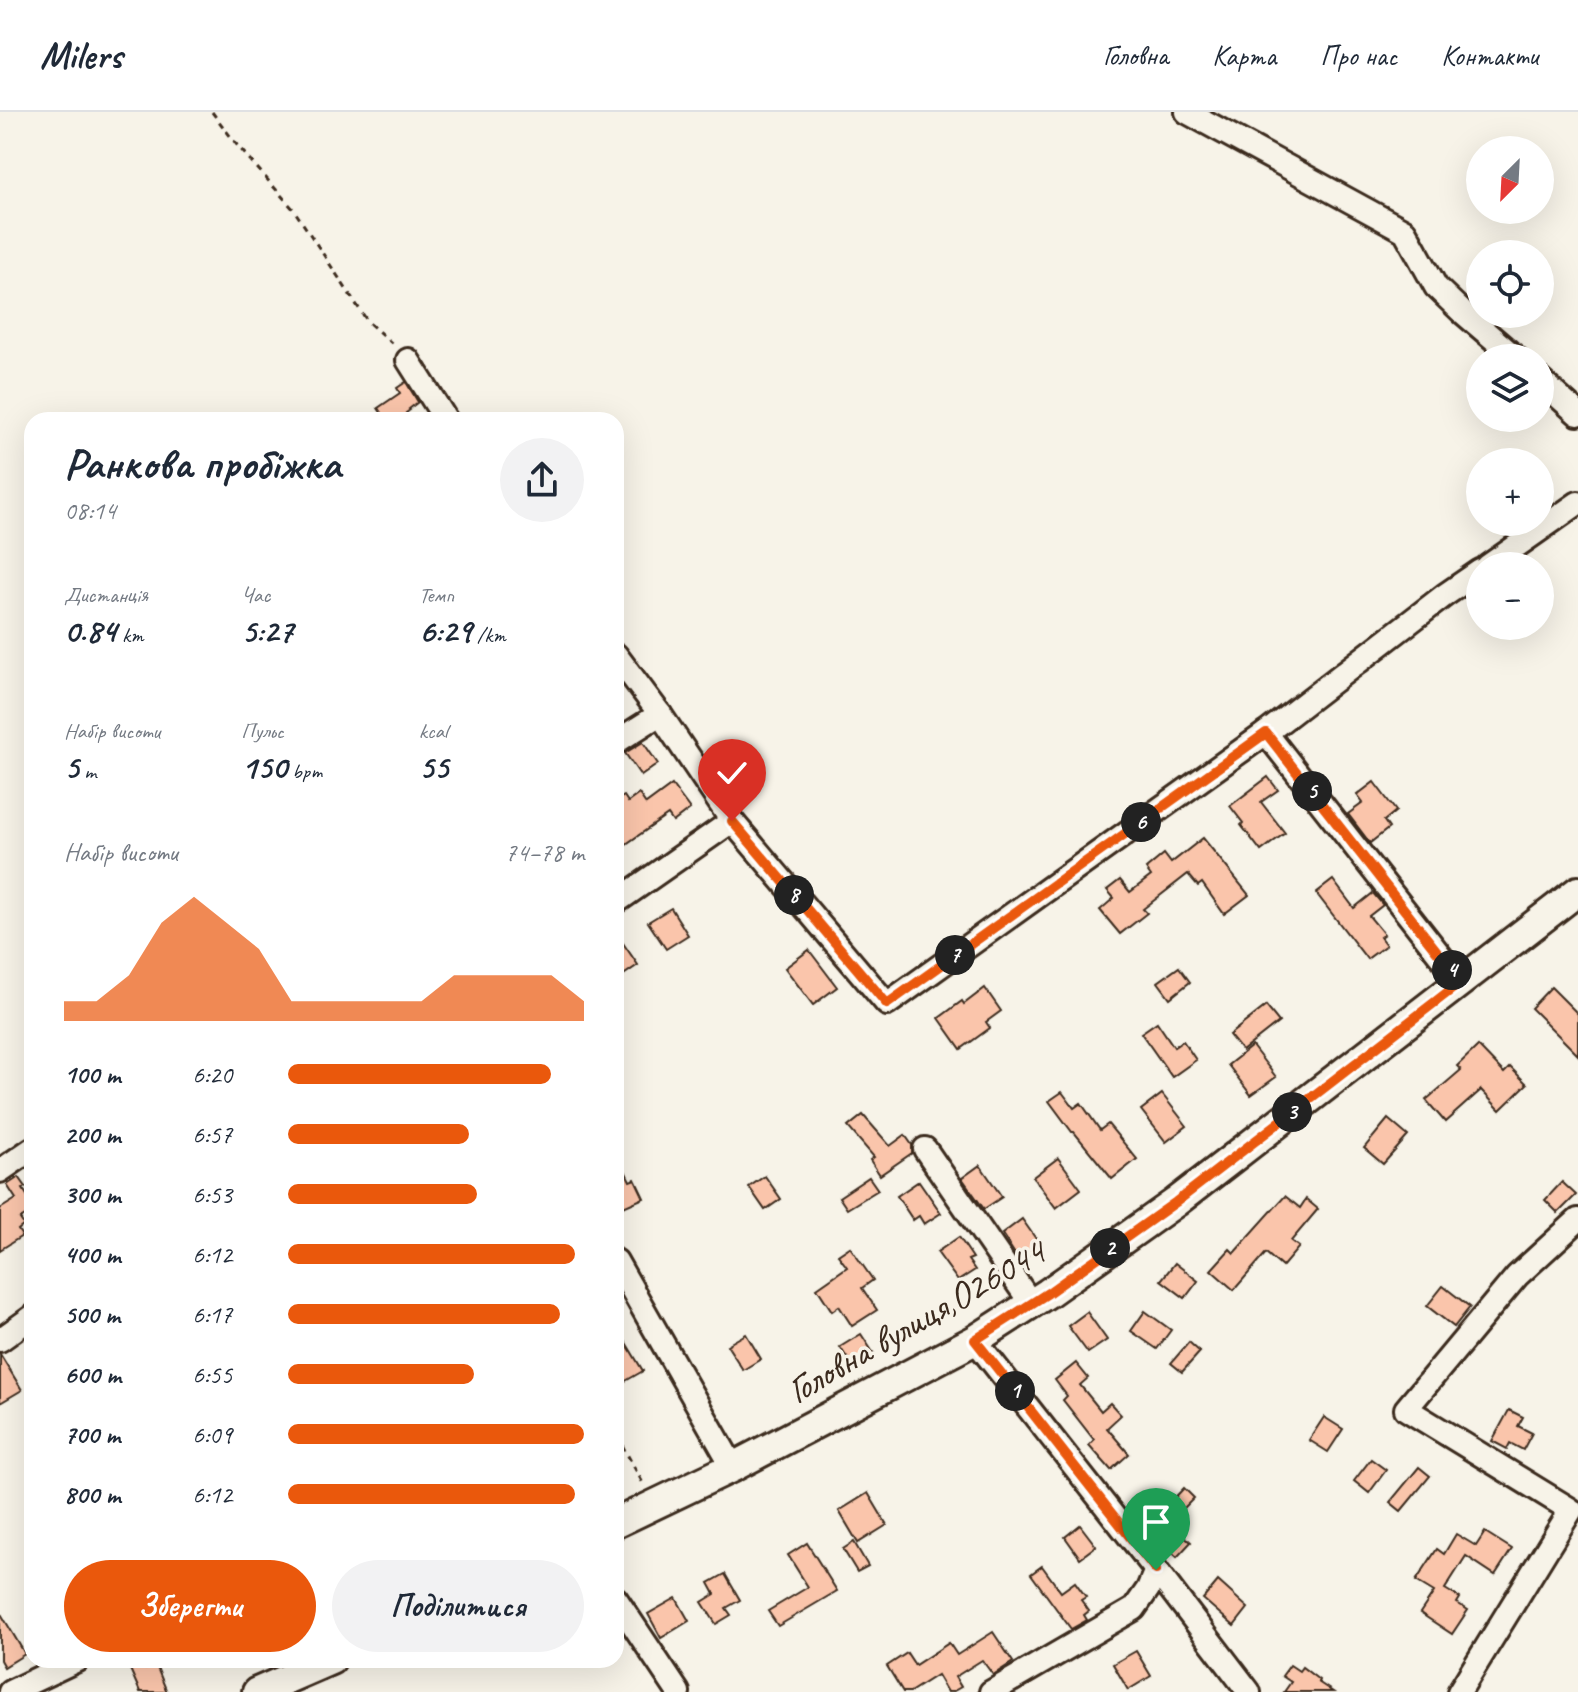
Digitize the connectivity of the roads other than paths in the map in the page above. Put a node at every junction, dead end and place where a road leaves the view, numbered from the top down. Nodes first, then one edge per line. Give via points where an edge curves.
1 (1187, 112) edge
2 (1500, 344) edge
3 (402, 353) road end
4 (1554, 393) edge
5 (441, 412) edge
6 (1578, 414) edge
7 (1578, 503) edge
8 (1508, 552) edge
9 (1466, 581) edge
10 (624, 666) edge
11 (660, 714) junction
12 (1266, 733) junction
13 (624, 737) edge
14 (732, 821) junction
15 (1578, 891) edge
16 (624, 896) edge
17 (1461, 982) junction
18 (925, 1149) dead end
19 (24, 1154) edge
20 (0, 1171) edge
21 (1578, 1220) edge
22 (624, 1275) edge
23 (1031, 1303) junction
24 (24, 1323) edge
25 (0, 1340) edge
26 (975, 1340) junction
27 (733, 1467) junction
28 (1574, 1507) edge
29 (624, 1519) edge
30 (1156, 1570) junction
31 (624, 1611) edge
32 (60, 1668) edge
33 (312, 1668) edge
34 (10, 1692) edge
35 (257, 1692) edge
36 (678, 1692) edge
37 (991, 1692) edge
38 (1249, 1692) edge
39 (1459, 1692) edge

1 - 2 street via 1405,231 1436,287
3 - 5 street
4 - 6 street
7 - 8 street
9 - 12 street
10 - 11 street
11 - 13 street
11 - 14 street
12 - 14 street via 887,1004
12 - 17 street
14 - 16 street
15 - 17 main road, Головна вулиця,О26044
17 - 23 main road, Головна вулиця,О26044 via 1176,1202
18 - 23 street
19 - 20 street
21 - 28 street via 1517,1276 1406,1409
22 - 27 street
23 - 26 main road, Головна вулиця,О26044
24 - 25 street
26 - 27 main road, Головна вулиця,О26044
26 - 30 street
27 - 29 main road, Головна вулиця,О26044
28 - 39 street
30 - 37 street via 1134,1609
30 - 38 street
31 - 36 street
32 - 34 street
33 - 35 main road

